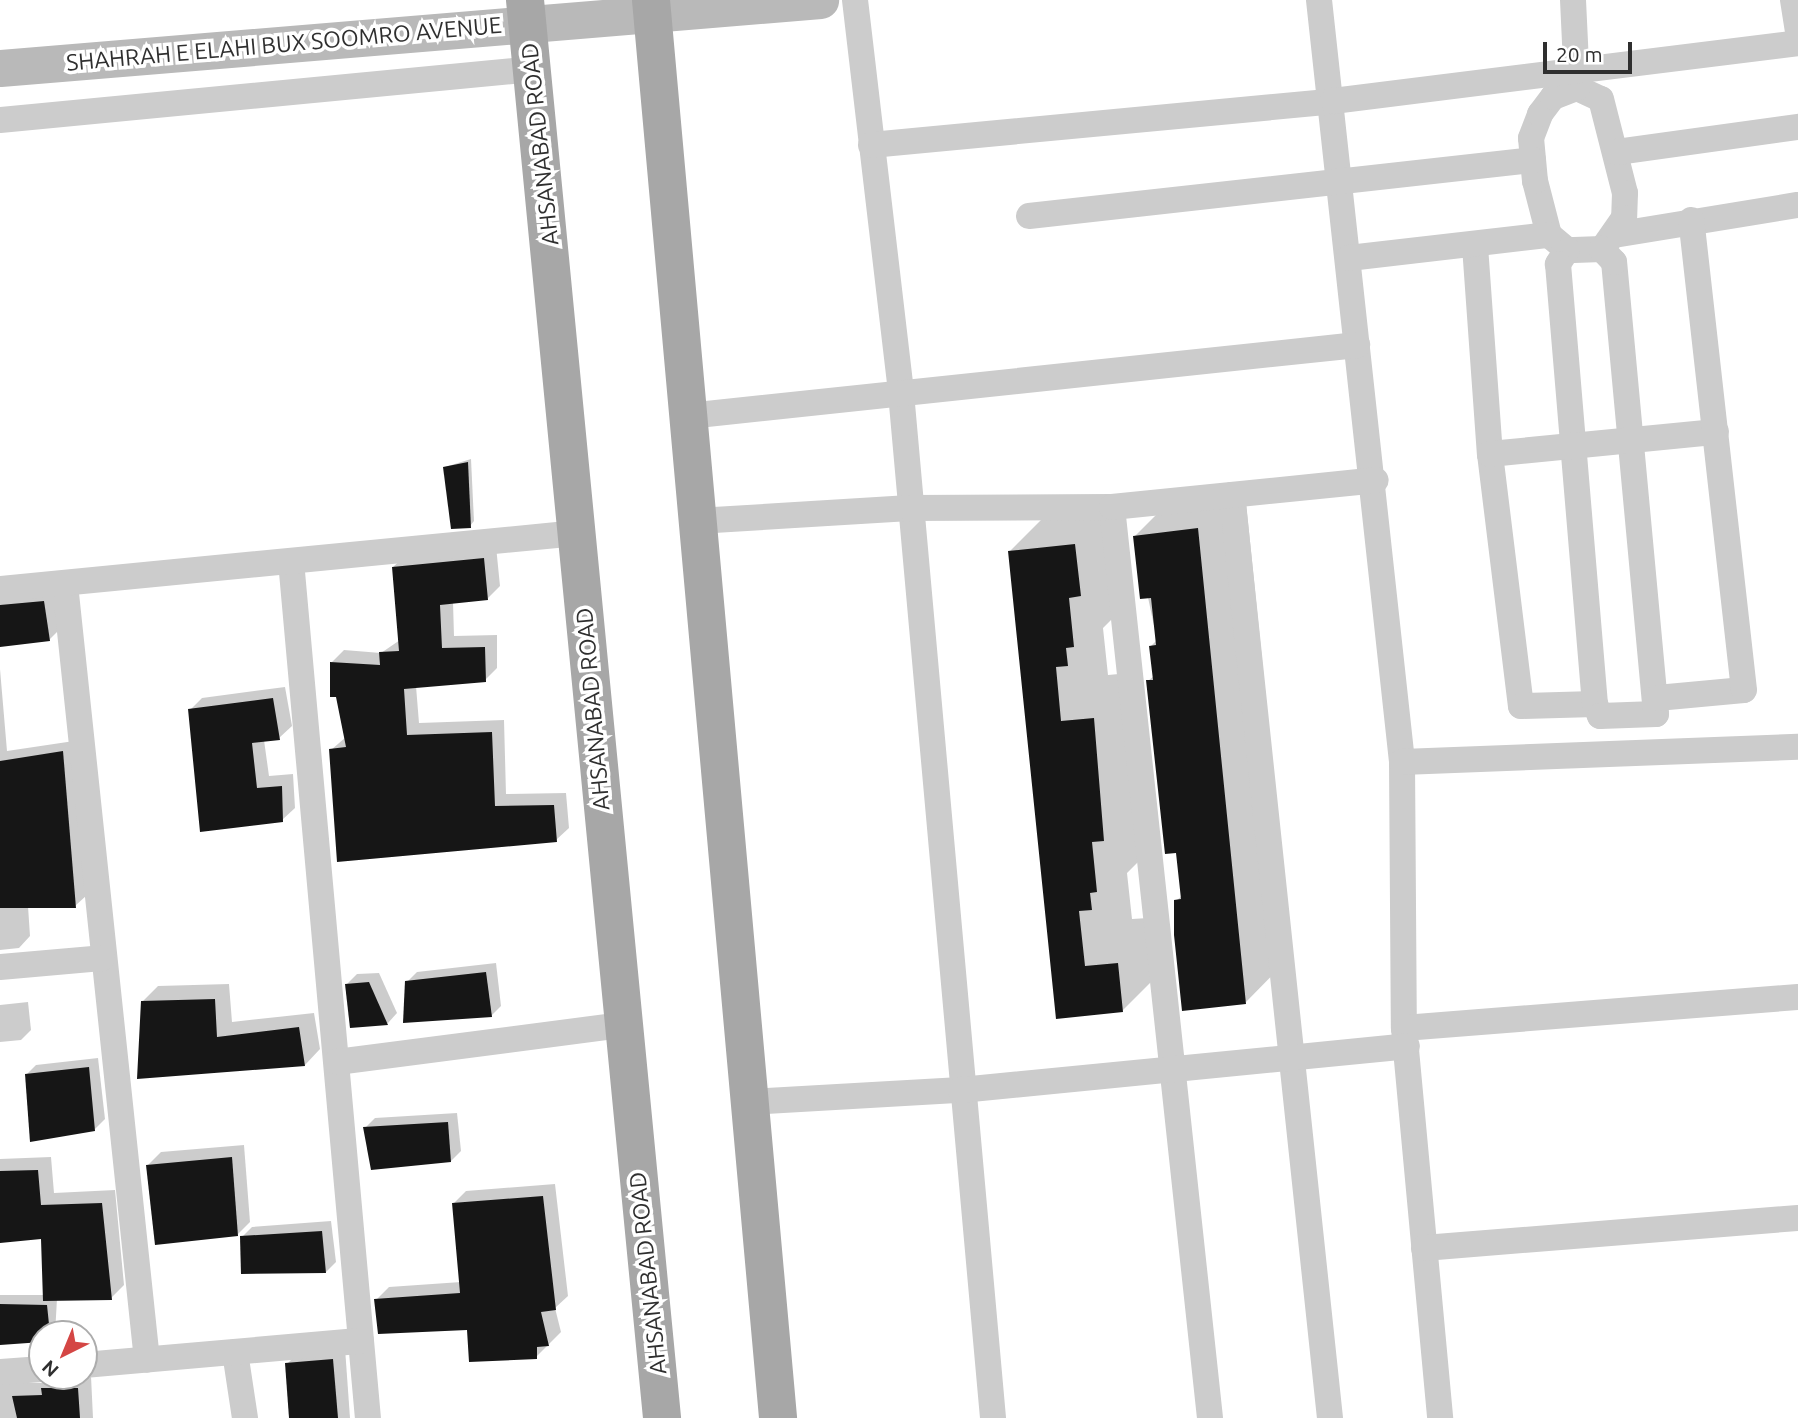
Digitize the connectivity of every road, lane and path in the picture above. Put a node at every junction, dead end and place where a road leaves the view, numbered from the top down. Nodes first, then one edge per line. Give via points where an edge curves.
1 (820, 0) edge
2 (855, 0) edge
3 (1319, 0) edge
4 (1573, 0) edge
5 (1793, 0) edge
6 (652, 7) edge
7 (527, 11) edge
8 (1798, 31) edge
9 (1798, 43) edge
10 (0, 68) edge
11 (534, 69) junction
12 (1578, 78) junction
13 (1334, 101) junction
14 (0, 120) edge
15 (1798, 127) edge
16 (871, 145) junction
17 (1617, 152) junction
18 (1533, 160) junction
19 (1339, 181) junction
20 (1798, 205) edge
21 (1029, 216) dead end
22 (1690, 220) junction
23 (1558, 242) junction
24 (1608, 242) junction
25 (1475, 246) junction
26 (1349, 258) junction
27 (1357, 345) junction
28 (901, 393) junction
29 (688, 416) junction
30 (1716, 432) junction
31 (1631, 442) junction
32 (1575, 448) junction
33 (1490, 454) junction
34 (1377, 480) junction
35 (1232, 495) junction
36 (1112, 507) junction
37 (910, 508) junction
38 (697, 521) junction
39 (576, 533) junction
40 (291, 561) junction
41 (65, 584) junction
42 (0, 589) edge
43 (1657, 698) junction
44 (1595, 704) junction
45 (1798, 747) edge
46 (1402, 762) junction
47 (102, 958) junction
48 (0, 967) edge
49 (1798, 997) edge
50 (623, 1025) junction
51 (1405, 1037) junction
52 (1292, 1061) junction
53 (337, 1062) junction
54 (1172, 1071) junction
55 (961, 1090) junction
56 (750, 1102) junction
57 (1798, 1218) edge
58 (1424, 1248) junction
59 (361, 1341) junction
60 (235, 1352) junction
61 (147, 1360) junction
62 (98, 1364) edge
63 (28, 1370) edge
64 (0, 1372) edge
65 (245, 1418) edge
66 (368, 1418) edge
67 (662, 1418) edge
68 (778, 1418) edge
69 (993, 1418) edge
70 (1210, 1418) edge
71 (1330, 1418) edge
72 (1440, 1418) edge

1 - 6 main road, SHAHRAH E ELAHI BUX SOOMRO AVENUE
2 - 16 street
3 - 13 street
4 - 12 street
5 - 8 street
6 - 7 main road, SHAHRAH E ELAHI BUX SOOMRO AVENUE
6 - 29 main road
7 - 10 main road, SHAHRAH E ELAHI BUX SOOMRO AVENUE
7 - 11 main road, AHSANABAD ROAD
9 - 12 street
11 - 14 street
11 - 39 main road, AHSANABAD ROAD
12 - 13 street
12 - 17 street via 1601,99
12 - 18 street via 1539,114
13 - 16 street
13 - 19 street
15 - 17 street
16 - 28 street
17 - 24 street via 1625,193 1624,218
18 - 19 street
18 - 23 street
19 - 21 street
19 - 26 street
20 - 22 street
22 - 24 street
22 - 30 street
23 - 24 street
23 - 25 street
23 - 32 street
24 - 31 street via 1614,262
25 - 26 street
25 - 33 street
26 - 27 street
27 - 28 street
27 - 34 street
28 - 29 street
28 - 37 street
29 - 38 main road
30 - 31 street
30 - 43 street via 1744,690
31 - 32 street
31 - 43 street
32 - 33 street
32 - 44 street
33 - 44 street via 1522,709
34 - 35 street
34 - 46 street
35 - 36 street
35 - 52 street
36 - 37 street
36 - 54 street
37 - 38 street
37 - 55 street
38 - 56 main road
39 - 40 street
39 - 50 main road, AHSANABAD ROAD
40 - 41 street
40 - 53 street
41 - 42 street
41 - 47 street
43 - 44 street via 1656,714 1600,716
45 - 46 street
46 - 51 street
47 - 48 street
47 - 61 street
49 - 51 street
50 - 53 street
50 - 67 main road, AHSANABAD ROAD
51 - 52 street
51 - 58 street
52 - 54 street
52 - 71 street
53 - 59 street
54 - 55 street
54 - 70 street
55 - 56 street
55 - 69 street
56 - 68 main road
57 - 58 street
58 - 72 street
59 - 60 street
59 - 66 street
60 - 61 street
60 - 65 street
61 - 62 street
63 - 64 street

